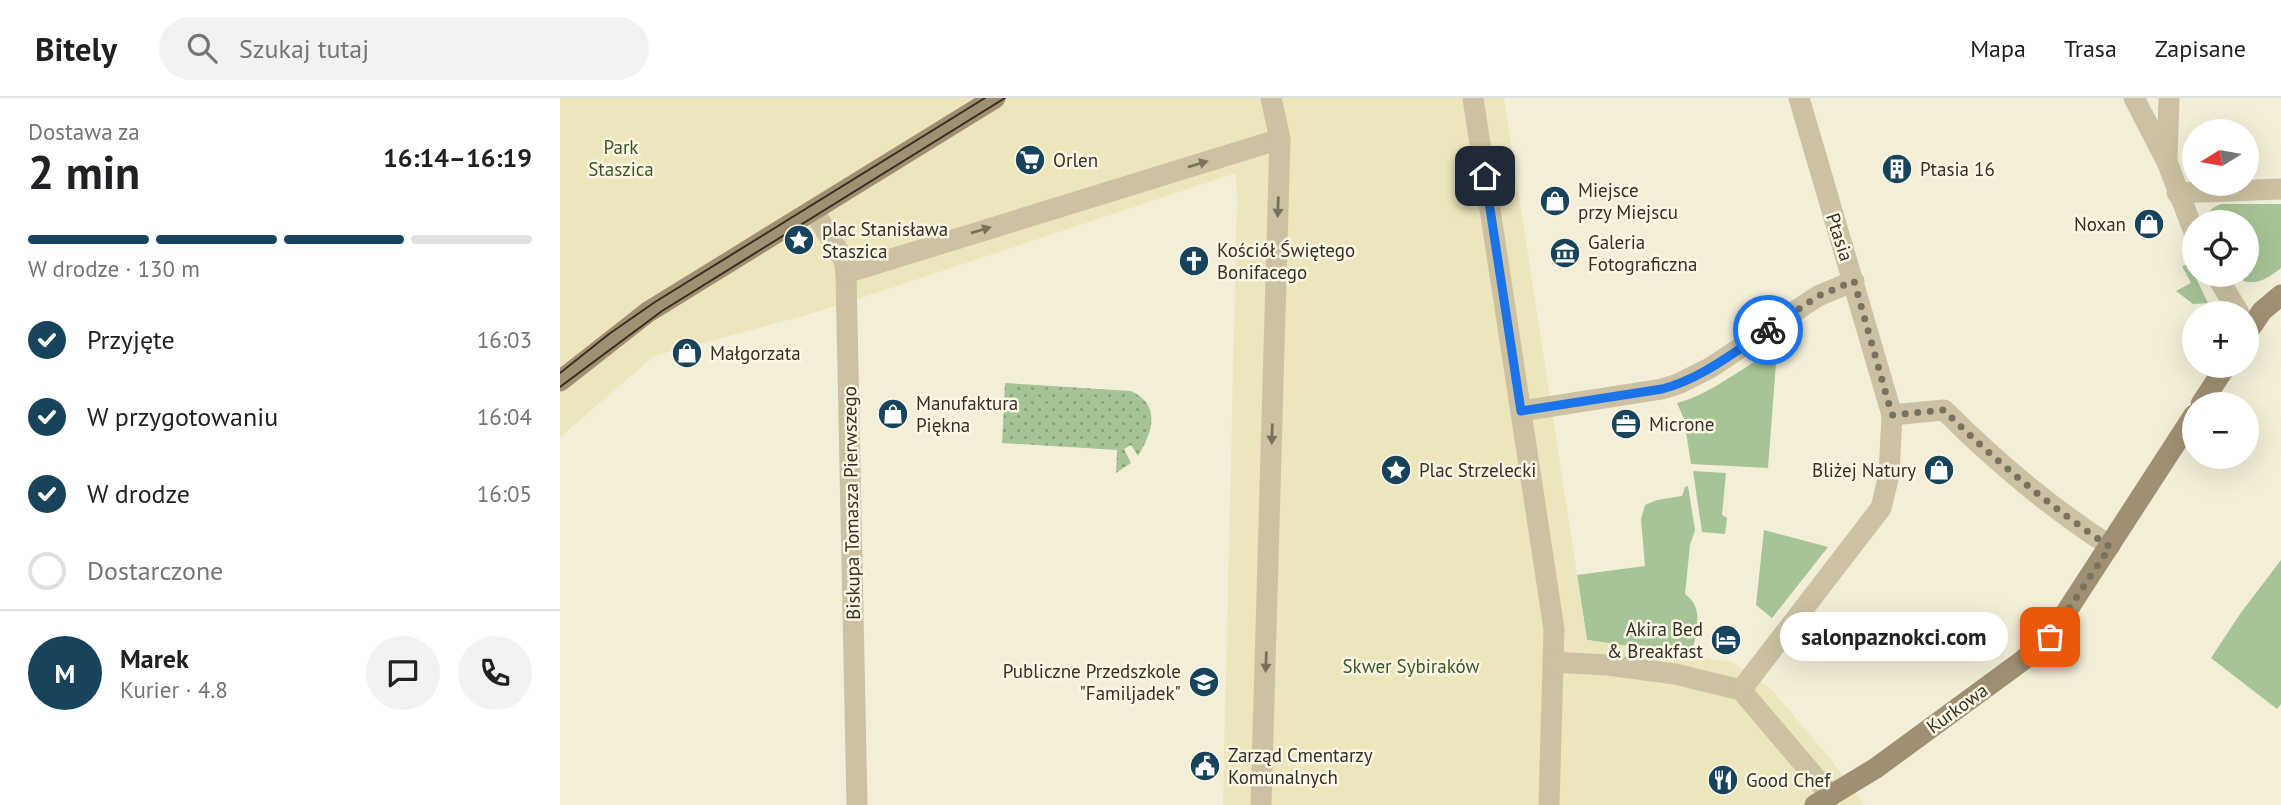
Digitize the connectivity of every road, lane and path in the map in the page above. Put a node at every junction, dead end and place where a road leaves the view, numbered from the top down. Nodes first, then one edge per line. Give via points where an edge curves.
1 (995, 98) edge
2 (1271, 98) edge
3 (1473, 98) edge
4 (1799, 98) edge
5 (2134, 98) edge
6 (2169, 98) edge
7 (1280, 139) junction
8 (2167, 162) junction
9 (2281, 189) edge
10 (2178, 193) junction
11 (813, 210) junction
12 (2185, 210) edge
13 (846, 273) junction
14 (1854, 281) junction
15 (2281, 295) edge
16 (2259, 313) edge
17 (560, 381) edge
18 (1521, 411) junction
19 (1892, 415) junction
20 (2182, 434) edge
21 (2110, 547) junction
22 (1553, 662) junction
23 (1741, 690) junction
24 (1823, 800) edge
25 (857, 805) edge
26 (1261, 805) edge
27 (1549, 805) edge

1 - 11 main road
2 - 7 street
3 - 18 street
4 - 14 street, Ptasia
5 - 8 street
6 - 8 street
13 -> 7 street
7 -> 26 street
8 - 10 street
9 - 10 street
10 - 12 street
11 - 13 street, Biskupa Tomasza Pierwszego via 844,260
11 - 17 main road via 648,312
13 - 25 street, Biskupa Tomasza Pierwszego
14 - 18 street via 1818,296 1678,384
14 - 19 street, Ptasia
15 - 16 main road
18 - 22 street via 1553,629
19 - 21 street via 1944,410 2029,486
19 - 23 street, Ptasia via 1889,475 1881,508
20 - 21 main road, Kurkowa
21 - 24 main road, Kurkowa via 2043,643 1870,772
22 - 23 street via 1675,674
22 - 27 street
23 - 24 street

